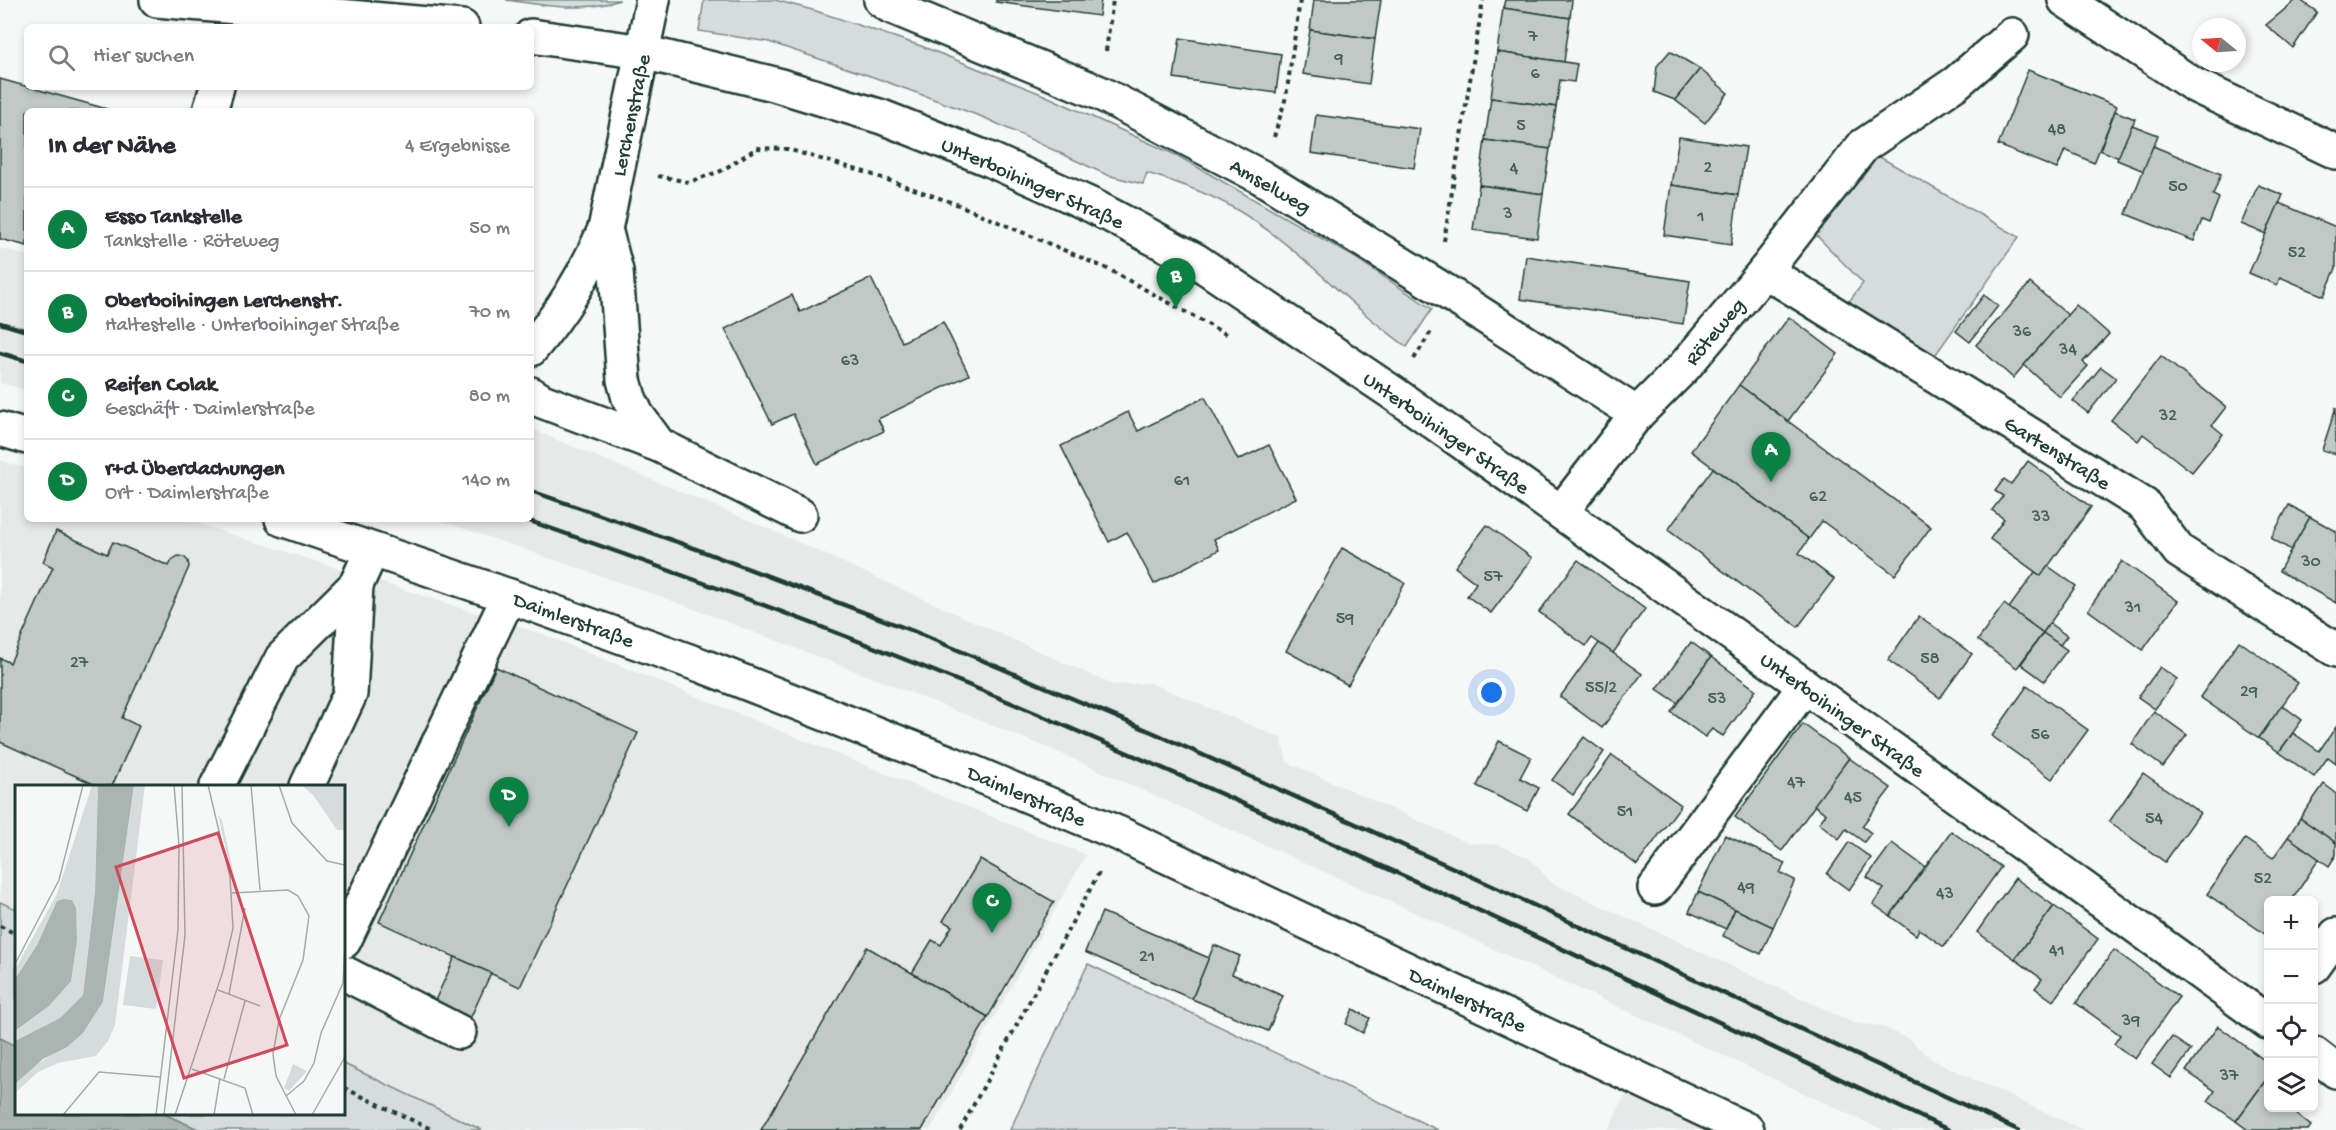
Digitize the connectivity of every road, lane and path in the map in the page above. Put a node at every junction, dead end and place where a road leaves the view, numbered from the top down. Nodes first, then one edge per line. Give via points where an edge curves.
1 (157, 0) edge
2 (653, 0) edge
3 (881, 0) edge
4 (1113, 0) edge
5 (1300, 0) edge
6 (1483, 0) edge
7 (2065, 0) edge
8 (1112, 12) dead end
9 (238, 17) edge
10 (395, 24) edge
11 (2012, 35) dead end
12 (534, 36) edge
13 (643, 52) junction
14 (216, 90) edge
15 (1286, 98) dead end
16 (211, 108) edge
17 (2336, 152) edge
18 (619, 168) junction
19 (1446, 227) dead end
20 (605, 229) junction
21 (1765, 271) junction
22 (1453, 296) junction
23 (1235, 339) dead end
24 (534, 345) edge
25 (1393, 393) junction
26 (534, 396) edge
27 (1637, 414) junction
28 (0, 429) edge
29 (24, 436) edge
30 (659, 446) junction
31 (1561, 512) junction
32 (800, 515) dead end
33 (291, 522) edge
34 (372, 550) junction
35 (356, 585) junction
36 (509, 596) junction
37 (2336, 650) edge
38 (1805, 686) junction
39 (218, 785) edge
40 (307, 785) edge
41 (1120, 834) junction
42 (1655, 888) dead end
43 (0, 926) edge
44 (15, 934) edge
45 (2336, 935) edge
46 (345, 939) edge
47 (2318, 959) edge
48 (345, 974) edge
49 (2264, 1019) edge
50 (459, 1032) dead end
51 (2318, 1058) edge
52 (2336, 1071) edge
53 (345, 1088) edge
54 (433, 1130) edge
55 (960, 1130) edge
56 (1747, 1130) edge

1 - 9 street
2 - 13 street, Lerchenstraße
3 - 22 street, Amselweg via 1100,93 1260,177
4 - 8 path
5 - 15 path
6 - 19 path
7 - 17 street via 2194,85
9 - 10 street
11 - 21 street, Röteweg via 1956,83 1863,146
12 - 13 street, Unterboihinger Straße
13 - 18 street, Lerchenstraße
13 - 25 street, Unterboihinger Straße via 774,84 882,117 1093,206 1195,260
14 - 16 street
18 - 20 street, Lerchenstraße
18 - 23 path via 689,182 721,171 757,148 787,149 959,205 1110,270
20 - 24 street, Lerchenstraße via 574,292
20 - 30 street via 616,271 624,380 637,415
21 - 27 street, Röteweg via 1684,367
21 - 37 street, Gartenstraße via 2144,506 2179,551
22 - 25 path
22 - 27 street, Amselweg
25 - 31 street, Unterboihinger Straße
26 - 30 street
27 - 31 street, Röteweg
28 - 29 street
30 - 32 street
31 - 38 street, Unterboihinger Straße
33 - 34 street, Daimlerstraße
34 - 35 street
34 - 36 street, Daimlerstraße
35 - 39 street via 282,658
35 - 40 street via 350,694
36 - 41 street, Daimlerstraße via 831,715
36 - 46 street
38 - 42 street
38 - 49 street, Unterboihinger Straße
41 - 55 path
41 - 56 street, Daimlerstraße
43 - 44 path
45 - 47 street
48 - 50 street
51 - 52 street
53 - 54 path

